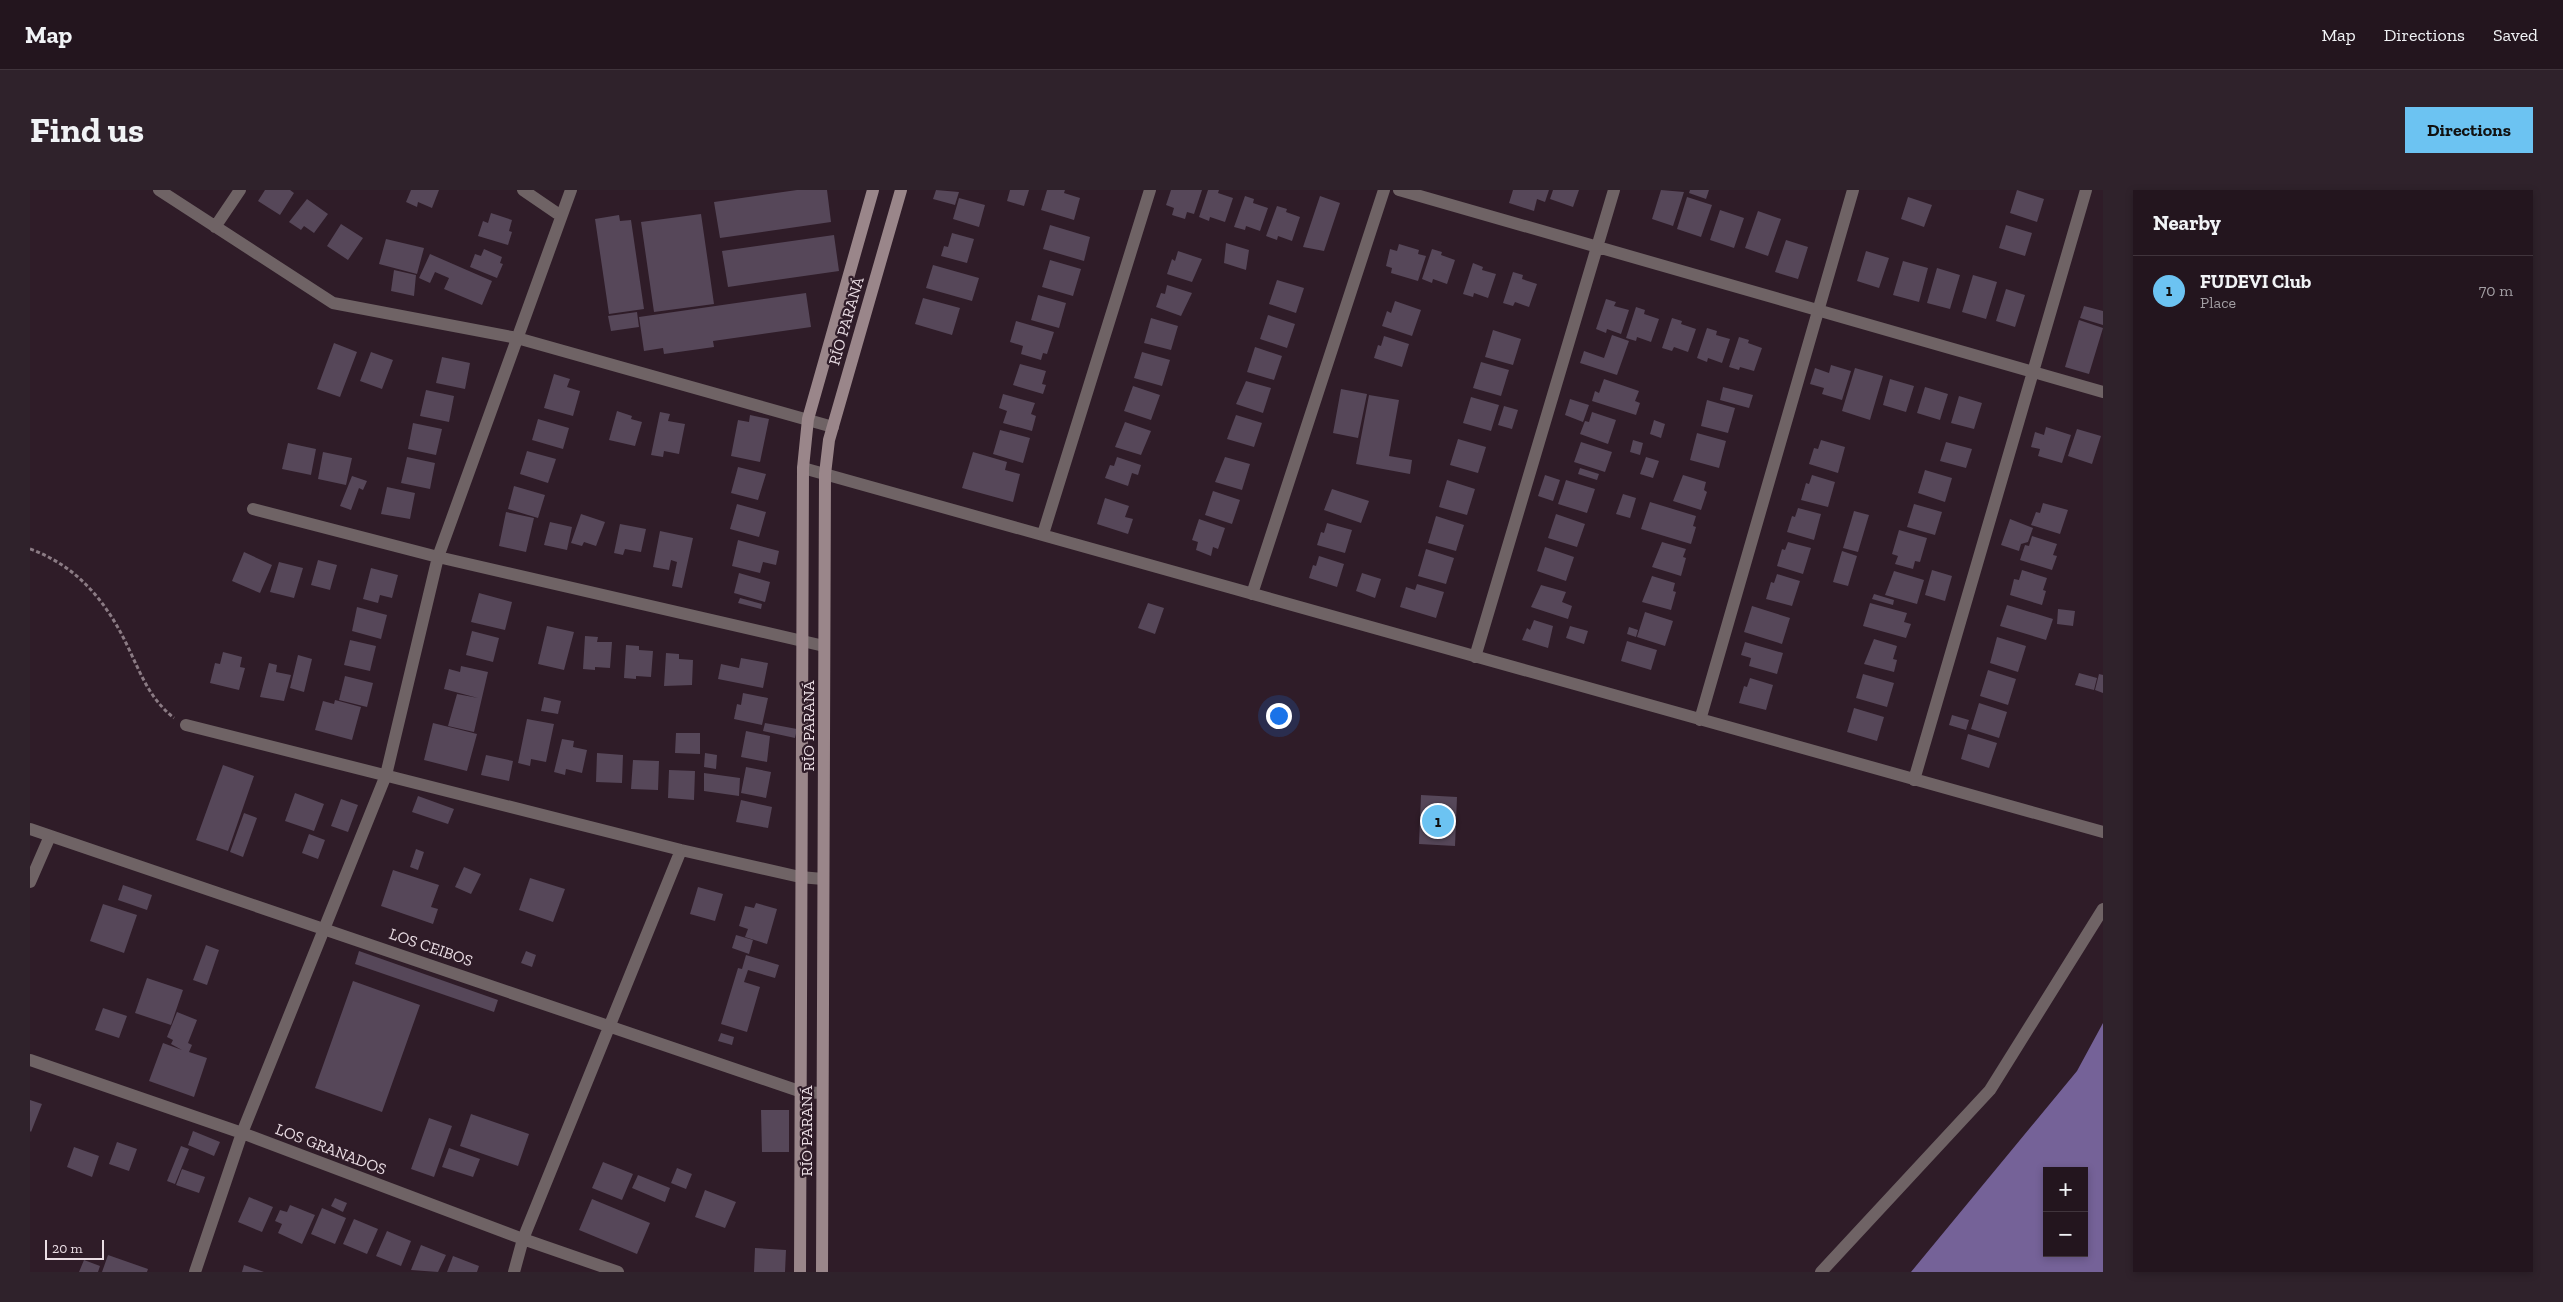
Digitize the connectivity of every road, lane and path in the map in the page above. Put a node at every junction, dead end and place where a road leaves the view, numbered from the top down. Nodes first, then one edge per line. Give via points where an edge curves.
1 (159, 190) edge
2 (240, 190) edge
3 (523, 190) edge
4 (571, 190) edge
5 (873, 190) edge
6 (901, 190) edge
7 (1150, 190) edge
8 (1384, 190) edge
9 (1399, 190) edge
10 (1614, 190) edge
11 (1853, 190) edge
12 (2086, 190) edge
13 (561, 216) junction
14 (215, 226) junction
15 (1598, 248) junction
16 (1817, 310) junction
17 (517, 338) junction
18 (2032, 371) junction
19 (2103, 392) edge
20 (808, 419) junction
21 (833, 427) junction
22 (803, 468) junction
23 (825, 474) junction
24 (252, 509) dead end
25 (1043, 534) junction
26 (30, 549) edge
27 (438, 557) junction
28 (1252, 594) junction
29 (801, 641) junction
30 (824, 646) junction
31 (1475, 657) junction
32 (1700, 720) junction
33 (186, 725) joint
34 (386, 775) junction
35 (1914, 780) junction
36 (30, 829) edge
37 (2103, 832) edge
38 (50, 836) junction
39 (681, 850) junction
40 (800, 877) junction
41 (823, 879) junction
42 (30, 882) edge
43 (2103, 910) edge
44 (324, 928) junction
45 (610, 1025) junction
46 (30, 1060) edge
47 (802, 1092) junction
48 (822, 1093) junction
49 (242, 1133) junction
50 (523, 1239) junction
51 (195, 1272) edge
52 (514, 1272) edge
53 (618, 1272) edge
54 (800, 1272) edge
55 (822, 1272) edge
56 (1821, 1272) edge

1 - 14 street
2 - 14 street
3 - 13 street
4 - 13 street
5 - 20 street, RÍO PARANÁ
6 - 21 street, RÍO PARANÁ
7 - 25 street
8 - 28 street
9 - 15 street
10 - 15 street
11 - 16 street
12 - 18 street
13 - 17 street
14 - 17 street via 333,303
15 - 16 street
15 - 31 street
16 - 18 street
16 - 32 street
17 - 20 street
17 - 27 street
18 - 19 street
18 - 35 street
20 - 21 street
20 - 22 street, RÍO PARANÁ
21 - 23 street, RÍO PARANÁ
22 - 23 street
22 - 29 street, RÍO PARANÁ
23 - 25 street
23 - 30 street, RÍO PARANÁ
24 - 27 street
25 - 28 street
26 - 33 path via 76,573 97,595 116,623 148,691 164,710
27 - 29 street
27 - 34 street
28 - 31 street
29 - 30 street
29 - 40 street, RÍO PARANÁ
30 - 41 street, RÍO PARANÁ
31 - 32 street
32 - 35 street
33 - 34 street
34 - 39 street
34 - 44 street
35 - 37 street
36 - 38 street, LOS CEIBOS
38 - 42 street
38 - 44 street, LOS CEIBOS
39 - 40 street
39 - 45 street
40 - 41 street
40 - 47 street, RÍO PARANÁ
41 - 48 street, RÍO PARANÁ
43 - 56 street via 1990,1090
44 - 45 street, LOS CEIBOS
44 - 49 street
45 - 47 street, LOS CEIBOS
45 - 50 street
46 - 49 street, LOS GRANADOS
47 - 48 street, LOS CEIBOS
47 - 54 street, RÍO PARANÁ
48 - 55 street, RÍO PARANÁ
49 - 50 street, LOS GRANADOS
49 - 51 street
50 - 52 street
50 - 53 street, LOS GRANADOS

